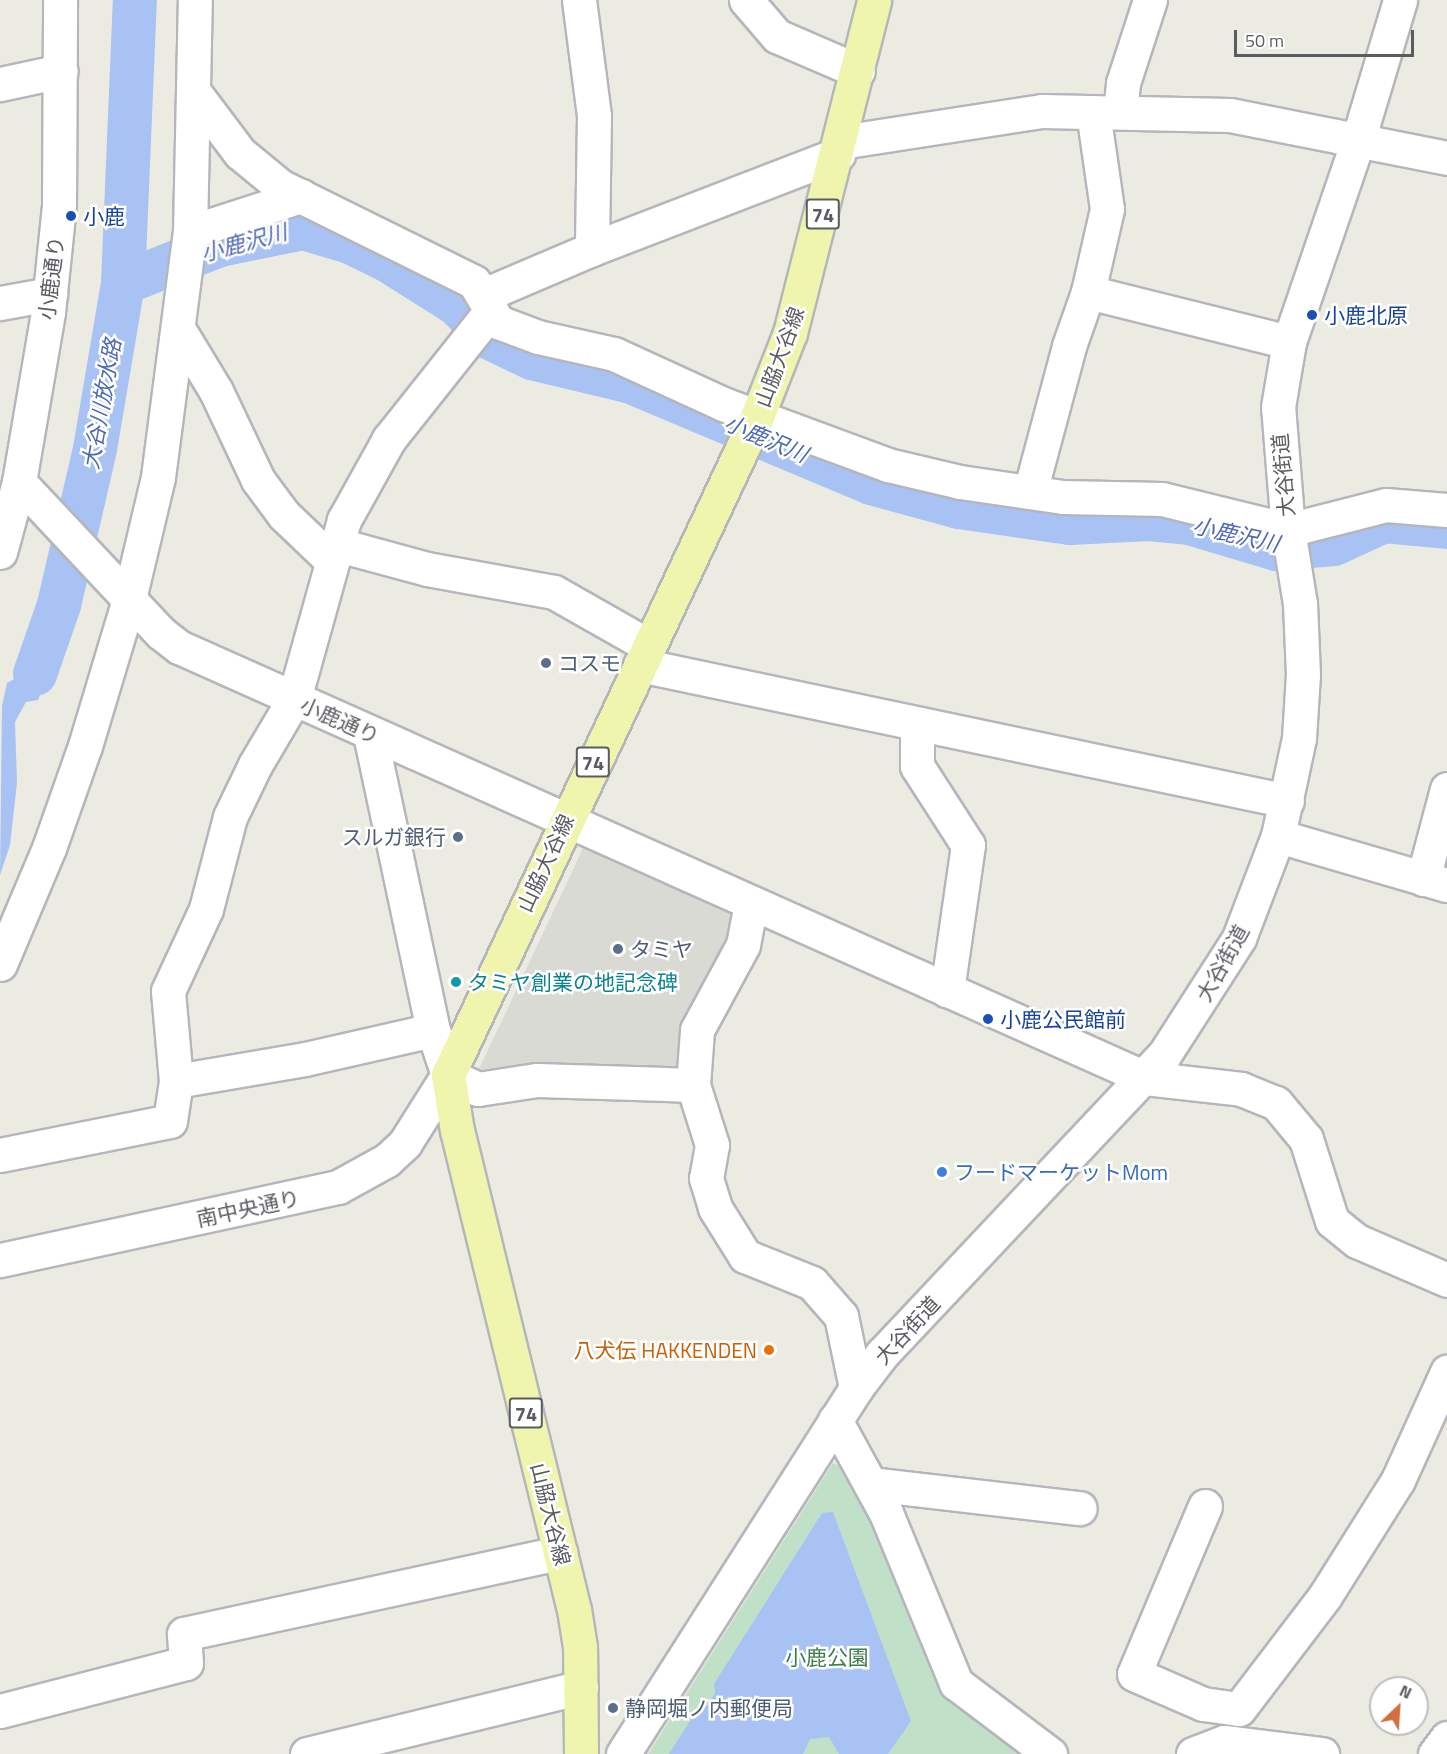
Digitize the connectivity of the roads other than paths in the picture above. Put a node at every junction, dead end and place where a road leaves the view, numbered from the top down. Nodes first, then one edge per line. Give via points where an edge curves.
1 (60, 0) edge
2 (195, 0) edge
3 (579, 0) edge
4 (746, 0) edge
5 (874, 0) edge
6 (1150, 0) edge
7 (1400, 0) edge
8 (61, 71) junction
9 (858, 71) junction
10 (0, 84) edge
11 (194, 92) junction
12 (1107, 112) junction
13 (1359, 137) junction
14 (840, 148) junction
15 (1447, 158) edge
16 (301, 196) junction
17 (190, 232) junction
18 (592, 249) junction
19 (1088, 292) junction
20 (50, 294) junction
21 (0, 303) edge
22 (487, 303) junction
23 (179, 330) junction
24 (1289, 342) junction
25 (751, 430) junction
26 (19, 482) junction
27 (1030, 492) junction
28 (1447, 510) edge
29 (1288, 530) junction
30 (0, 552) edge
31 (332, 552) junction
32 (129, 599) junction
33 (645, 655) junction
34 (294, 699) junction
35 (916, 724) junction
36 (370, 734) junction
37 (1447, 789) edge
38 (1287, 801) junction
39 (565, 820) junction
40 (1278, 836) junction
41 (1435, 882) edge
42 (751, 903) junction
43 (0, 964) edge
44 (947, 990) junction
45 (433, 1030) junction
46 (448, 1075) junction
47 (1145, 1077) junction
48 (176, 1081) junction
49 (693, 1085) junction
50 (0, 1155) edge
51 (0, 1260) edge
52 (1447, 1280) edge
53 (1447, 1372) edge
54 (856, 1388) junction
55 (835, 1420) junction
56 (871, 1484) junction
57 (1205, 1506) dead end
58 (1080, 1508) dead end
59 (560, 1553) junction
60 (581, 1687) junction
61 (1239, 1709) junction
62 (0, 1711) edge
63 (1447, 1738) edge
64 (1224, 1742) junction
65 (1047, 1753) edge
66 (308, 1754) edge
67 (581, 1754) edge
68 (623, 1754) edge
69 (1193, 1754) edge
70 (1322, 1754) edge
71 (1435, 1754) edge

1 - 8 street, 小鹿通り
2 - 11 street
3 - 18 street via 594,116
4 - 9 street via 777,36
5 - 9 main road, 山脇大谷線 / 74
6 - 12 street via 1124,83
7 - 13 street, 大谷街道
8 - 10 street
8 - 20 street, 小鹿通り via 59,205
9 - 14 main road, 山脇大谷線 / 74
11 - 16 street via 240,153 280,186
11 - 17 street
12 - 13 street via 1230,115
12 - 14 street via 1041,111
12 - 19 street via 1107,209
13 - 15 street
13 - 24 street, 大谷街道
14 - 18 street
14 - 25 main road, 山脇大谷線 / 74 via 790,333
16 - 17 street
16 - 22 street via 474,282
17 - 23 street
18 - 22 street
19 - 24 street
19 - 27 street via 1069,346
20 - 21 street
20 - 26 street, 小鹿通り
22 - 25 street via 512,329 614,354
22 - 31 street via 389,439
23 - 31 street via 216,391 258,480 284,515
23 - 32 street via 158,477
24 - 29 street, 大谷街道 via 1278,407
25 - 27 street via 960,482
25 - 33 main road, 山脇大谷線 / 74
26 - 30 street, 小鹿通り
26 - 32 street, 小鹿通り
27 - 29 street via 1162,499
28 - 29 street via 1386,505
29 - 38 street, 大谷街道 via 1300,604 1303,675 1299,738
31 - 33 street via 554,592
31 - 34 street
32 - 34 street, 小鹿通り via 179,647
32 - 43 street via 74,776
33 - 35 street
33 - 39 main road, 山脇大谷線 / 74
34 - 36 street, 小鹿通り
34 - 48 street via 230,817 206,909 168,991
35 - 38 street
35 - 44 street via 917,766 968,845
36 - 39 street, 小鹿通り
36 - 45 street
37 - 41 street
38 - 40 street, 大谷街道
39 - 42 street, 小鹿通り
39 - 46 main road, 山脇大谷線 / 74
40 - 41 street
40 - 47 street, 大谷街道 via 1239,938 1195,1011
42 - 44 street, 小鹿通り
42 - 49 street via 742,945 697,1030
44 - 47 street, 小鹿通り
45 - 46 street
45 - 48 street via 305,1059
46 - 49 street via 478,1089 537,1080
46 - 51 street, 南中央通り via 405,1143 387,1160 338,1187
46 - 59 main road, 山脇大谷線 / 74 via 457,1131
47 - 52 street, 小鹿通り via 1241,1089 1276,1103 1306,1139 1332,1221 1357,1241
47 - 54 street, 大谷街道 via 882,1354
48 - 50 street via 170,1121
49 - 54 street via 712,1145 706,1178 715,1208 745,1256 812,1283 841,1316
53 - 61 street via 1398,1480 1325,1596
54 - 55 street, 大谷街道
55 - 56 street
55 - 68 street, 大谷街道
56 - 58 street
56 - 65 street via 956,1683
57 - 61 street via 1134,1674 1203,1704
59 - 60 main road, 山脇大谷線 / 74 via 574,1610
59 - 62 street via 184,1634 186,1664
60 - 66 street
60 - 67 main road, 山脇大谷線 / 74
61 - 64 street
63 - 71 street
64 - 69 street
64 - 70 street

